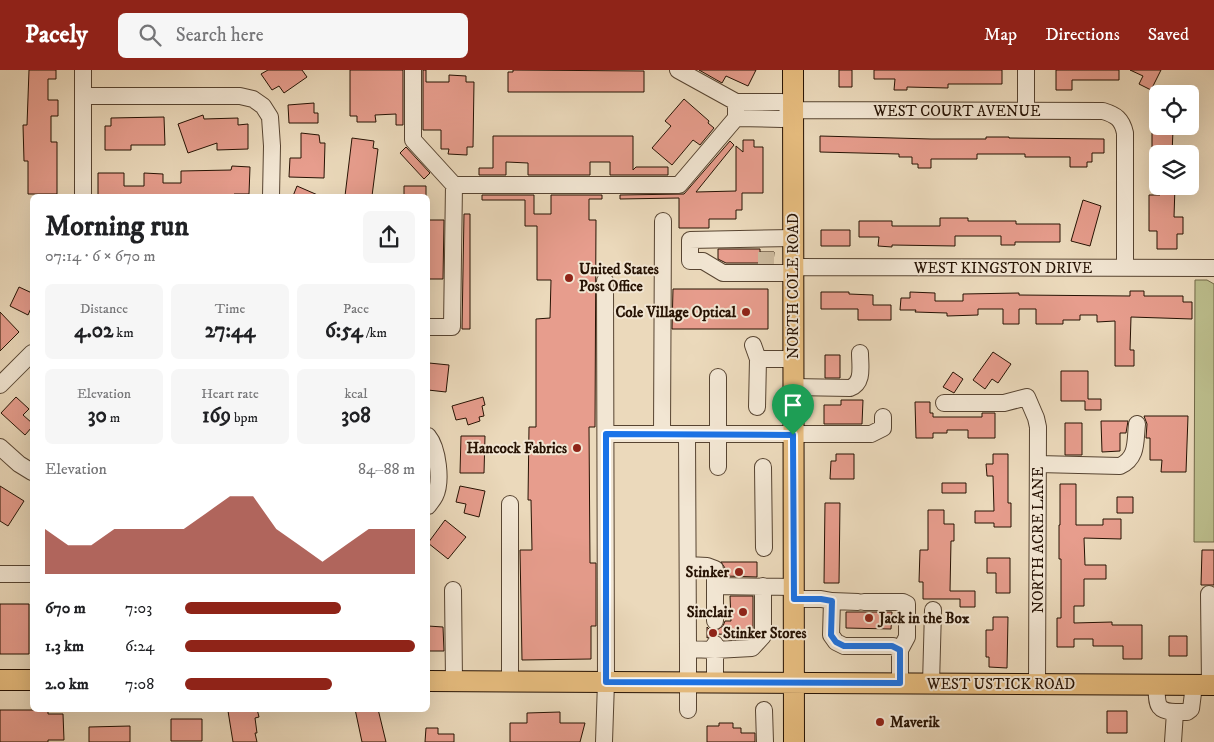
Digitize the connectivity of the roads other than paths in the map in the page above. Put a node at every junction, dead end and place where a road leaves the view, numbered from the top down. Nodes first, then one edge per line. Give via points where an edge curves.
1 (83, 70) edge
2 (413, 70) edge
3 (678, 70) edge
4 (793, 70) edge
5 (1026, 70) edge
6 (83, 96) junction
7 (736, 110) junction
8 (793, 110) junction
9 (1026, 111) junction
10 (454, 185) junction
11 (83, 194) edge
12 (271, 194) edge
13 (663, 220) dead end
14 (793, 238) junction
15 (1125, 268) junction
16 (1213, 268) edge
17 (793, 270) junction
18 (605, 281) dead end
19 (430, 327) edge
20 (860, 353) dead end
21 (30, 355) edge
22 (793, 359) junction
23 (718, 377) dead end
24 (0, 385) edge
25 (793, 388) junction
26 (944, 403) dead end
27 (757, 407) dead end
28 (883, 417) dead end
29 (1137, 424) dead end
30 (606, 434) junction
31 (662, 434) junction
32 (687, 435) junction
33 (718, 435) junction
34 (793, 435) junction
35 (430, 438) edge
36 (0, 447) edge
37 (1038, 464) junction
38 (718, 467) dead end
39 (763, 467) dead end
40 (30, 471) edge
41 (430, 503) edge
42 (510, 504) dead end
43 (764, 548) dead end
44 (688, 566) junction
45 (0, 574) edge
46 (30, 574) edge
47 (715, 586) junction
48 (763, 586) junction
49 (453, 590) dead end
50 (794, 593) junction
51 (1207, 594) edge
52 (832, 601) junction
53 (933, 610) dead end
54 (715, 621) dead end
55 (715, 647) junction
56 (688, 649) junction
57 (900, 650) junction
58 (0, 680) edge
59 (30, 680) edge
60 (430, 681) edge
61 (454, 681) junction
62 (510, 682) junction
63 (606, 682) junction
64 (688, 682) junction
65 (716, 682) junction
66 (794, 683) junction
67 (900, 683) junction
68 (932, 684) junction
69 (1037, 684) junction
70 (1156, 685) junction
71 (1206, 685) edge
72 (688, 710) dead end
73 (764, 710) dead end
74 (1175, 712) junction
75 (604, 742) edge
76 (765, 742) edge
77 (794, 742) edge
78 (1173, 742) edge

1 - 6 street
2 - 10 street via 413,140
3 - 7 street
4 - 8 main road, NORTH COLE ROAD
5 - 9 street
6 - 11 street
6 - 12 street via 240,96 253,99 270,117
7 - 8 street via 782,119
7 - 10 street via 679,185
8 - 9 street, WEST COURT AVENUE
8 - 14 main road, NORTH COLE ROAD
9 - 15 street, WEST COURT AVENUE via 1103,112 1119,118 1125,133
10 - 19 street via 452,327
13 - 31 street
14 - 17 main road, NORTH COLE ROAD
14 - 17 street, WEST KINGSTON DRIVE via 766,257
15 - 16 street, WEST KINGSTON DRIVE
15 - 17 street, WEST KINGSTON DRIVE
17 - 22 main road, NORTH COLE ROAD
18 - 30 street
20 - 25 street via 856,386
21 - 24 street
22 - 25 main road, NORTH COLE ROAD
22 - 27 street via 755,352
23 - 33 street
25 - 34 main road, NORTH COLE ROAD
26 - 37 street, NORTH ACRE LANE via 1004,403 1027,398 1038,427
28 - 34 street via 882,428 871,434
29 - 37 street via 1136,448 1127,463 1120,466
30 - 31 street
30 - 63 street
31 - 32 street
32 - 33 street
32 - 44 street
33 - 34 street
33 - 38 street
34 - 50 main road, NORTH COLE ROAD
35 - 41 street via 437,458 438,482
36 - 40 street
37 - 69 street, NORTH ACRE LANE
39 - 43 street
42 - 62 street
44 - 47 street via 715,569
44 - 56 street
45 - 46 street
47 - 48 street
47 - 54 street
48 - 50 street
48 - 55 street via 763,636 752,648
49 - 61 street
50 - 52 street
50 - 66 main road, NORTH COLE ROAD
51 - 71 street
52 - 57 street via 831,635 836,642 844,646 892,646
52 - 57 street via 907,604 907,638
53 - 68 street
55 - 56 street
55 - 65 street
56 - 64 street
57 - 67 street
58 - 59 main road
60 - 61 main road, WEST USTICK ROAD
61 - 62 main road, WEST USTICK ROAD
62 - 63 main road, WEST USTICK ROAD
63 - 64 main road, WEST USTICK ROAD
63 - 75 street
64 - 65 main road, WEST USTICK ROAD
64 - 72 street
65 - 66 main road, WEST USTICK ROAD
66 - 67 main road, WEST USTICK ROAD
66 - 77 main road, NORTH COLE ROAD
67 - 68 main road, WEST USTICK ROAD
68 - 69 main road, WEST USTICK ROAD
69 - 70 main road, WEST USTICK ROAD
70 - 71 main road, WEST USTICK ROAD
70 - 74 street via 1160,708
71 - 74 street via 1191,709
73 - 76 street
74 - 78 street

